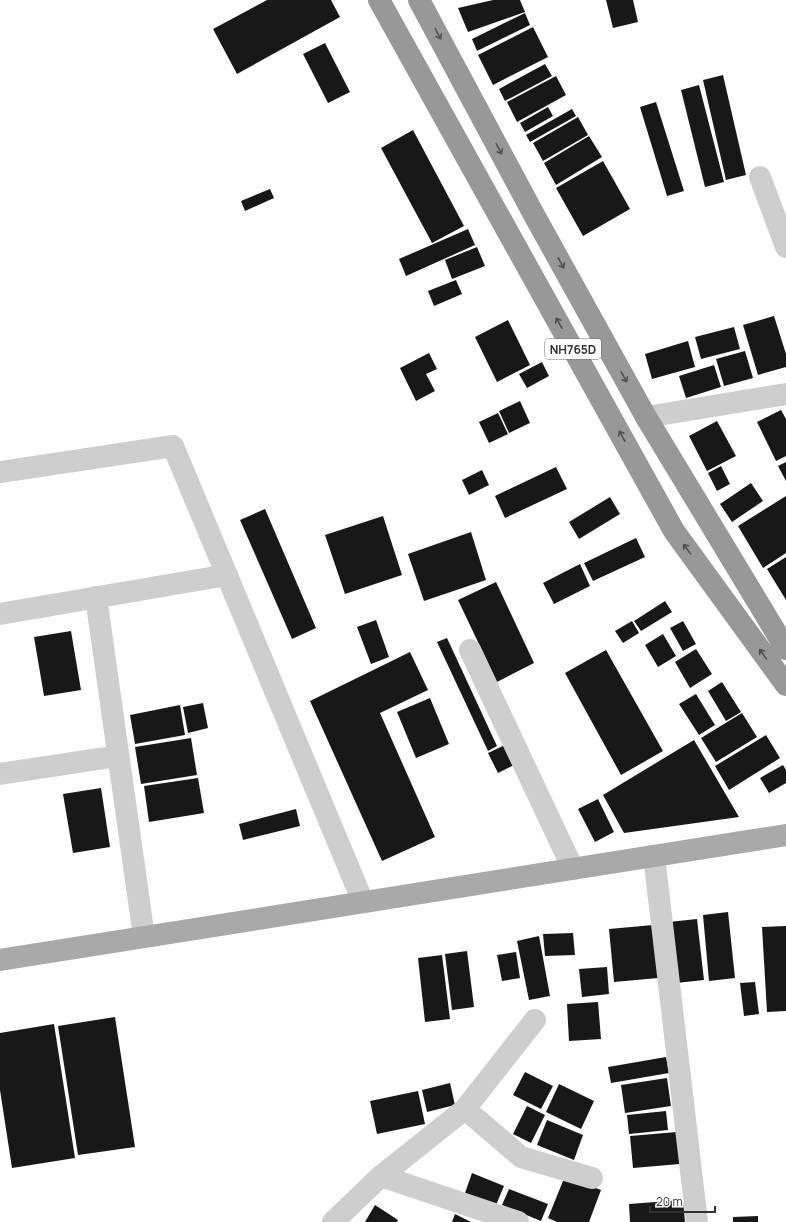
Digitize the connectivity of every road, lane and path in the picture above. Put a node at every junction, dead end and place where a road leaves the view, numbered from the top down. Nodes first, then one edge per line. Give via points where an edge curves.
1 (379, 0) edge
2 (419, 0) edge
3 (760, 177) dead end
4 (786, 247) edge
5 (786, 394) edge
6 (646, 417) junction
7 (0, 472) edge
8 (227, 575) junction
9 (96, 597) junction
10 (0, 614) edge
11 (786, 649) edge
12 (470, 650) dead end
13 (786, 685) edge
14 (118, 756) junction
15 (0, 774) edge
16 (786, 835) edge
17 (654, 856) junction
18 (573, 869) junction
19 (363, 902) junction
20 (144, 937) junction
21 (0, 960) edge
22 (535, 1020) dead end
23 (465, 1109) junction
24 (381, 1176) junction
25 (592, 1178) dead end
26 (333, 1222) edge
27 (518, 1222) edge
28 (698, 1222) edge

13 -> 1 highway, NH765D via 674,531
2 -> 6 highway, NH765D
3 - 4 street
5 - 6 street
6 - 11 highway, NH765D
7 - 8 street via 173,446
8 - 9 street
8 - 19 street
9 - 10 street
9 - 14 street
12 - 18 street
14 - 15 street
14 - 20 street
16 - 17 main road
17 - 18 main road
17 - 28 street
18 - 19 main road
19 - 20 main road
20 - 21 main road
22 - 23 street
23 - 24 street
23 - 25 street via 521,1157
24 - 26 street
24 - 27 street

